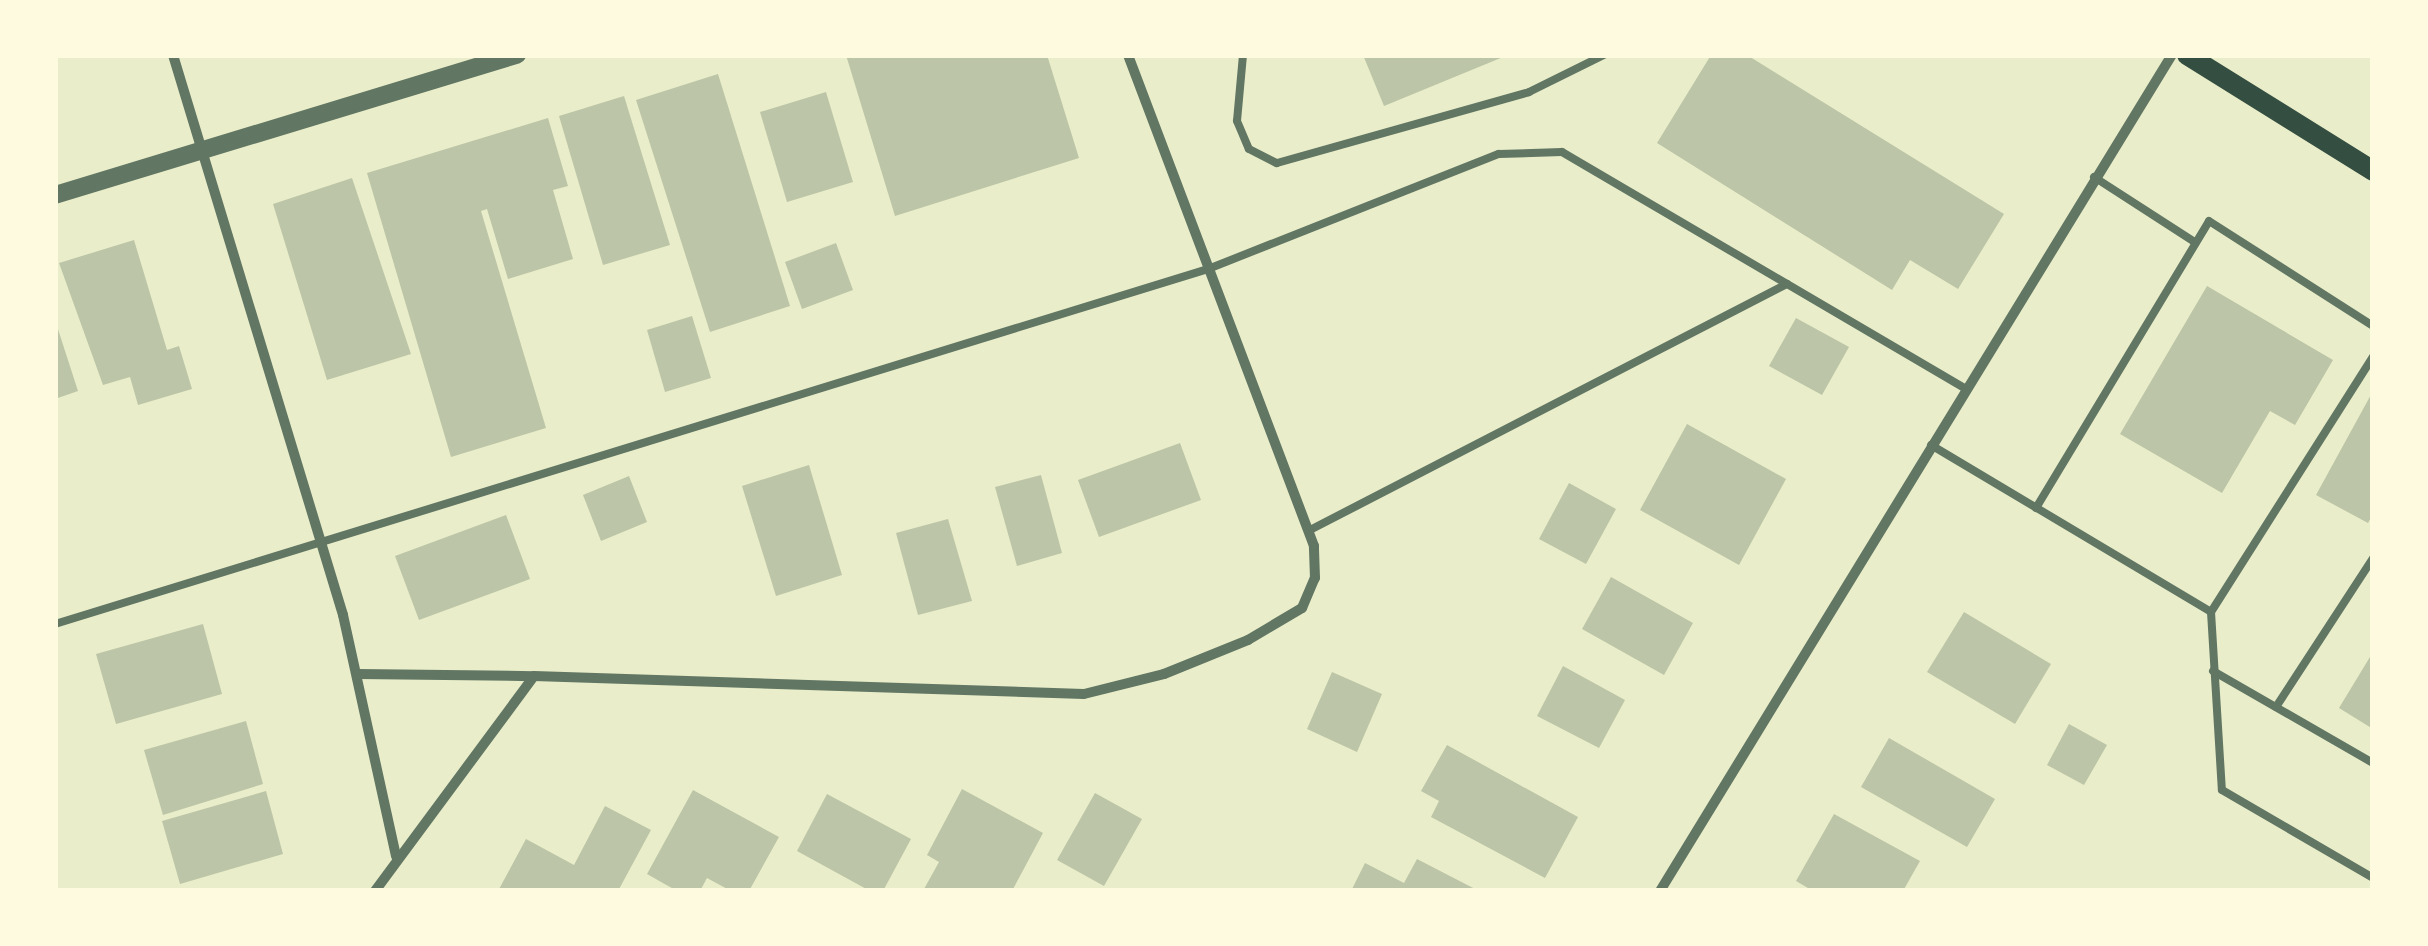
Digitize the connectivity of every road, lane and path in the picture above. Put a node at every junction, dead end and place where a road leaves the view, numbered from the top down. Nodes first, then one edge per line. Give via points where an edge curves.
1 (173, 55) edge
2 (514, 55) edge
3 (1128, 55) edge
4 (1243, 55) edge
5 (1604, 55) edge
6 (2172, 55) edge
7 (2187, 55) edge
8 (200, 151) junction
9 (2373, 171) edge
10 (2094, 177) junction
11 (55, 194) edge
12 (2196, 243) junction
13 (1208, 268) junction
14 (1787, 284) junction
15 (2373, 326) edge
16 (2373, 356) edge
17 (1965, 388) junction
18 (1931, 444) junction
19 (2036, 508) junction
20 (1308, 531) junction
21 (320, 542) junction
22 (2373, 558) edge
23 (2210, 612) junction
24 (55, 624) edge
25 (2212, 671) junction
26 (358, 674) junction
27 (534, 676) junction
28 (2276, 707) junction
29 (2373, 763) edge
30 (396, 856) junction
31 (2373, 878) edge
32 (375, 891) edge
33 (1660, 891) edge

1 - 8 street
2 - 8 street
3 - 13 street
4 - 5 lane via 1238,121 1249,149 1277,163 1529,92
6 - 10 street
7 - 9 main road
8 - 11 street
8 - 21 street
10 - 12 lane
10 - 17 street
12 - 15 lane via 2208,222
12 - 19 lane
13 - 14 lane via 1498,154 1562,152
13 - 20 street
13 - 21 lane
14 - 17 lane
14 - 20 lane
16 - 23 lane
17 - 18 street
18 - 19 lane
18 - 33 street
19 - 23 lane
20 - 27 street via 1315,578 1302,608 1248,640 1164,674 1084,694
21 - 24 lane
21 - 26 street
22 - 28 lane
23 - 25 lane
25 - 28 lane
25 - 31 lane via 2222,790
26 - 27 street
26 - 30 street
27 - 30 street
28 - 29 lane
30 - 32 street

